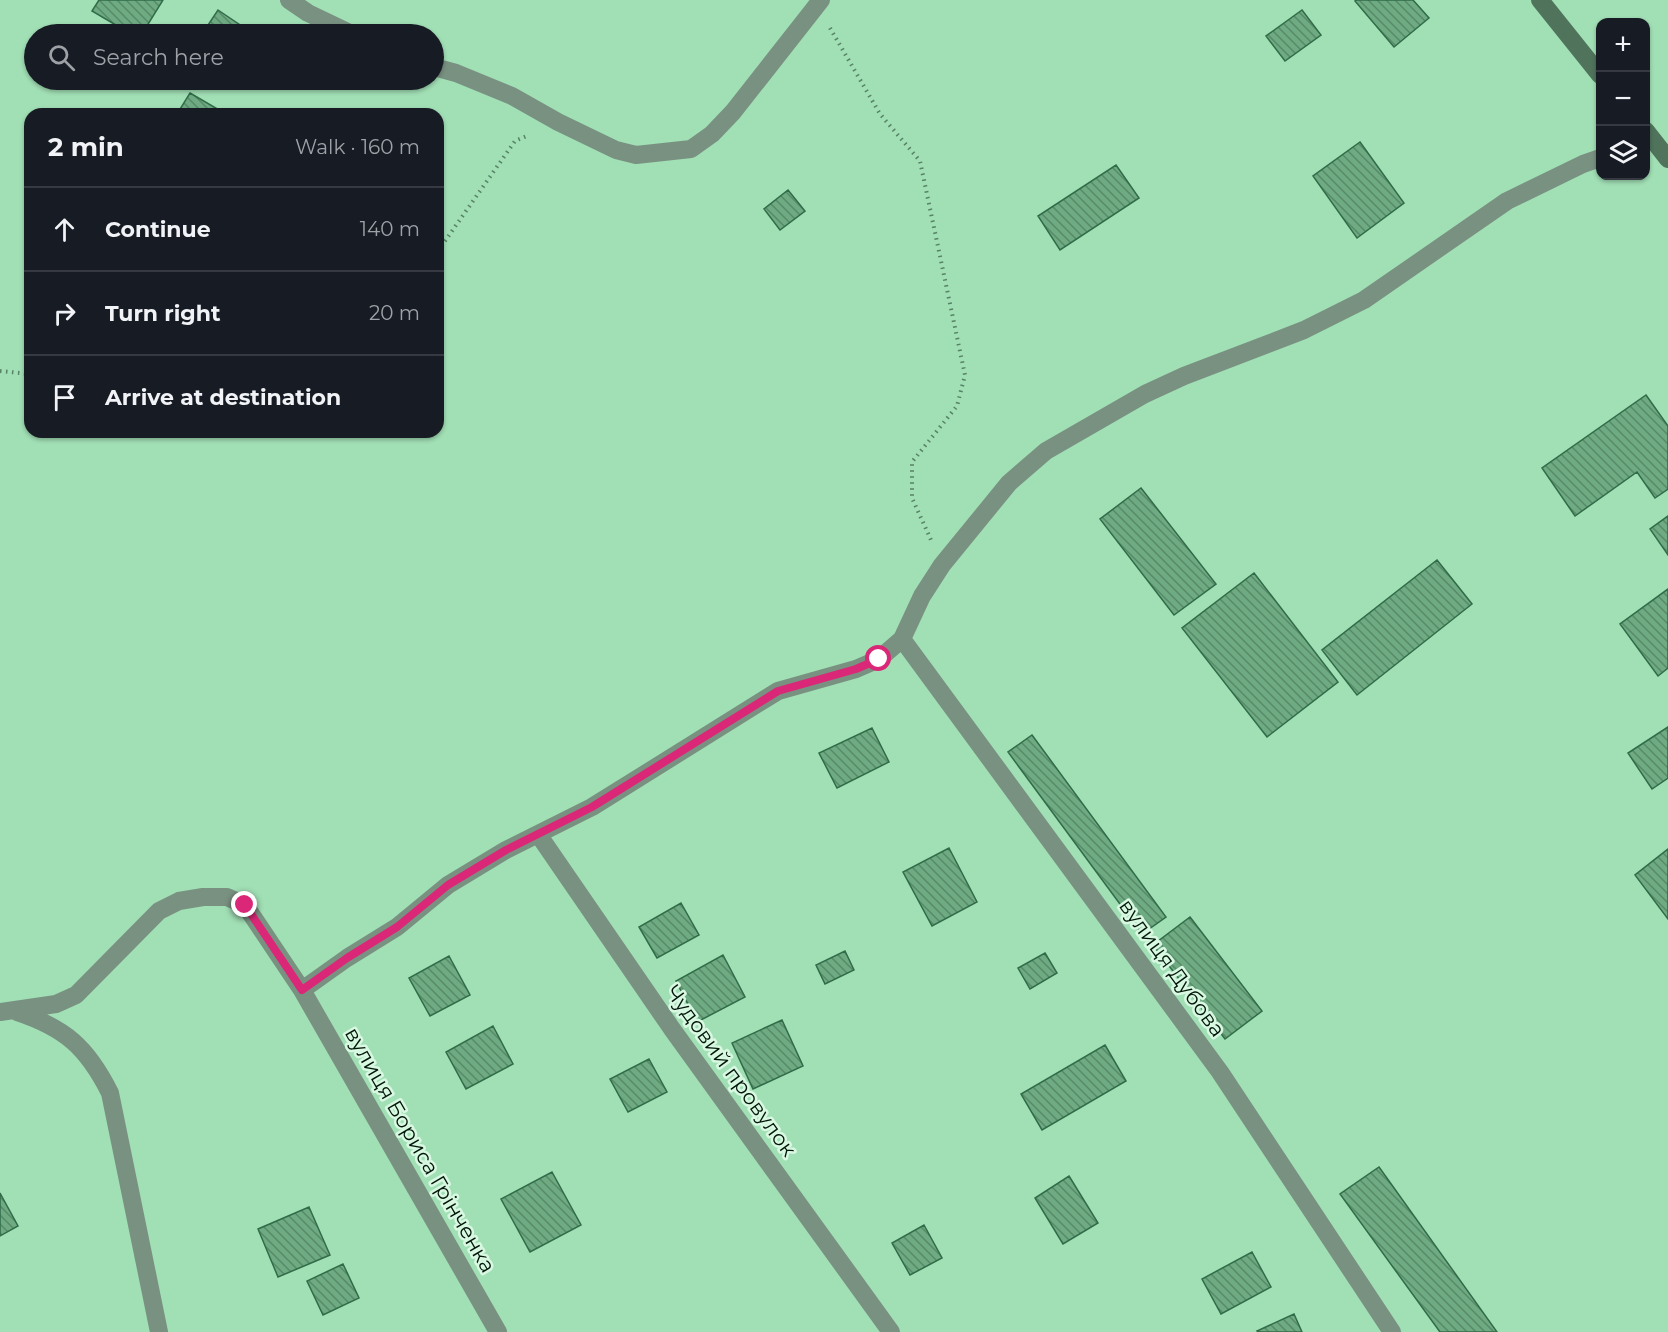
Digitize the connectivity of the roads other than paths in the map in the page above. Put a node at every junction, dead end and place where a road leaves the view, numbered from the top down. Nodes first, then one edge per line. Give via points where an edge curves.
1 (289, 0) edge
2 (1540, 0) edge
3 (819, 2) edge
4 (331, 24) edge
5 (444, 70) edge
6 (1598, 72) edge
7 (1650, 141) edge
8 (1596, 159) edge
9 (1668, 159) edge
10 (902, 639) junction
11 (538, 834) junction
12 (302, 990) junction
13 (6, 1011) edge
14 (159, 1332) edge
15 (498, 1332) edge
16 (891, 1332) edge
17 (1392, 1332) edge

1 - 4 street
2 - 6 street
3 - 5 street via 733,112 712,134 691,148 636,156 616,150 512,96
7 - 9 street
8 - 10 street via 1507,201 1364,300 1304,330 1145,394 1046,451 1009,483 942,565
10 - 11 street via 879,659 856,669 778,691 592,807
10 - 17 street, вулиця Дубова via 1220,1072
11 - 12 street via 448,885 397,927
11 - 16 street, Чудовий провулок via 672,1029
12 - 13 street, вулиця Бориса Грінченка via 245,905 227,897 203,897 178,901 159,911 76,995 56,1004
12 - 15 street, вулиця Бориса Грінченка
13 - 14 street via 53,1026 73,1040 100,1072 110,1093

